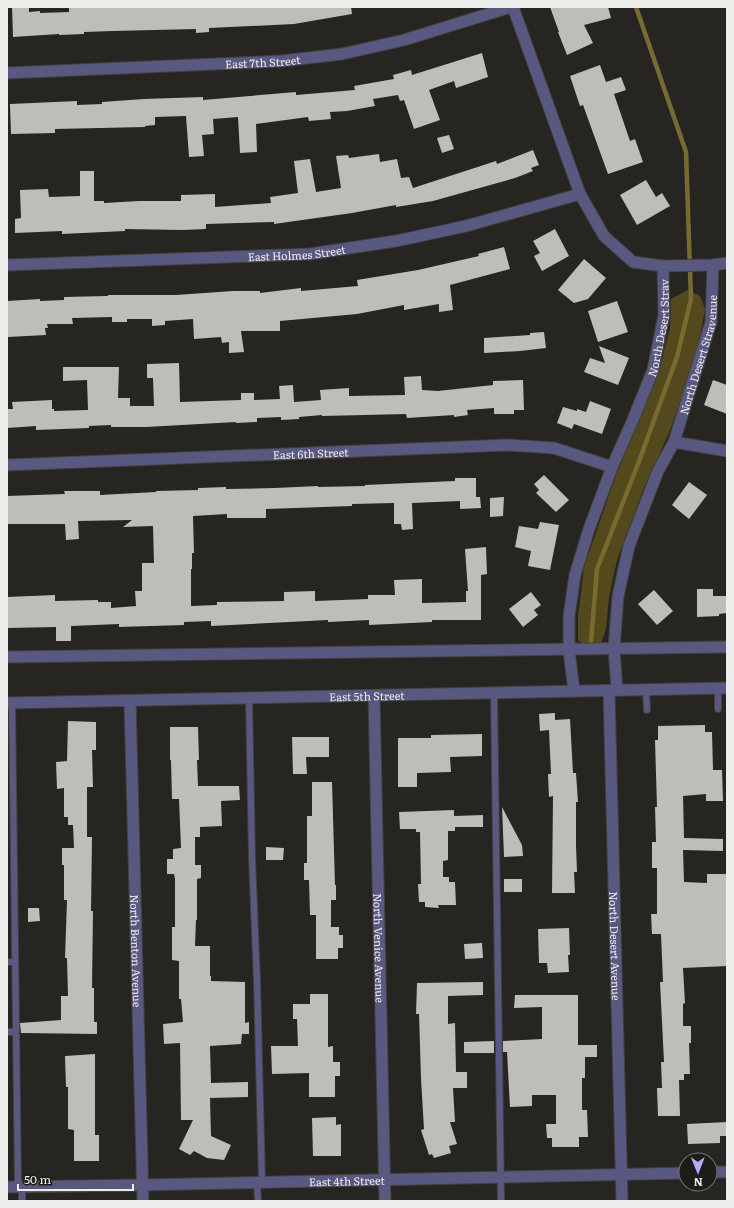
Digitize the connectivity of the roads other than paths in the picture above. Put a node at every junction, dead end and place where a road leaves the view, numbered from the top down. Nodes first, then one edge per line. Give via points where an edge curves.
1 (512, 7) edge
2 (7, 72) edge
3 (580, 194) junction
4 (727, 263) edge
5 (7, 265) edge
6 (713, 265) junction
7 (663, 266) junction
8 (674, 442) junction
9 (727, 451) edge
10 (7, 464) edge
11 (612, 467) junction
12 (727, 647) edge
13 (614, 648) junction
14 (569, 650) junction
15 (7, 658) edge
16 (722, 688) edge
17 (646, 690) junction
18 (613, 691) junction
19 (574, 692) junction
20 (494, 693) junction
21 (374, 696) junction
22 (249, 698) junction
23 (130, 701) junction
24 (9, 703) edge
25 (718, 709) dead end
26 (647, 710) dead end
27 (10, 822) edge
28 (7, 962) edge
29 (15, 962) junction
30 (7, 1032) edge
31 (16, 1032) junction
32 (678, 1173) edge
33 (621, 1174) junction
34 (501, 1177) junction
35 (385, 1180) junction
36 (260, 1182) junction
37 (142, 1185) junction
38 (7, 1187) edge
39 (20, 1187) junction
40 (22, 1201) edge
41 (143, 1201) edge
42 (258, 1201) edge
43 (385, 1201) edge
44 (501, 1201) edge
45 (622, 1201) edge

1 - 2 street, East 7th Street via 404,40 342,54 282,61
1 - 3 street, North Desert Strav
3 - 5 street, East Holmes Street via 466,226 396,241 310,254
3 - 7 street, North Desert Strav via 604,236 633,262
4 - 6 street
6 - 7 street
6 - 8 street, North Desert Stravenue via 711,322
7 - 11 street, North Desert Strav via 664,315 653,370
8 - 9 street
8 - 13 street via 658,471 629,546 618,596
10 - 11 street, East 6th Street via 508,446 554,448
11 - 14 street, North Desert Strav via 588,529 575,575 569,616
12 - 13 street
13 - 14 street
13 - 18 street
14 - 15 street
14 - 19 street, North Desert Strav
16 - 17 street, East 5th Street
16 - 25 lane
17 - 18 street, East 5th Street
17 - 26 lane
18 - 19 street, East 5th Street
18 - 33 street, North Desert Avenue
19 - 20 street, East 5th Street
20 - 21 street, East 5th Street
20 - 34 lane
21 - 22 street, East 5th Street
21 - 35 street, North Venice Avenue
22 - 23 street, East 5th Street
22 - 36 lane
23 - 24 street, East 5th Street
23 - 37 street, North Benton Avenue
24 - 27 lane
27 - 29 lane
28 - 29 lane
29 - 31 lane
30 - 31 lane
31 - 39 lane
32 - 33 street, East 4th Street
33 - 34 street, East 4th Street
33 - 45 street, North Desert Avenue
34 - 35 street, East 4th Street
34 - 44 lane
35 - 36 street, East 4th Street
35 - 43 street, North Venice Avenue
36 - 37 street, East 4th Street
36 - 42 lane
37 - 39 street, East 4th Street
37 - 41 street, North Benton Avenue
38 - 39 street, East 4th Street
39 - 40 lane

